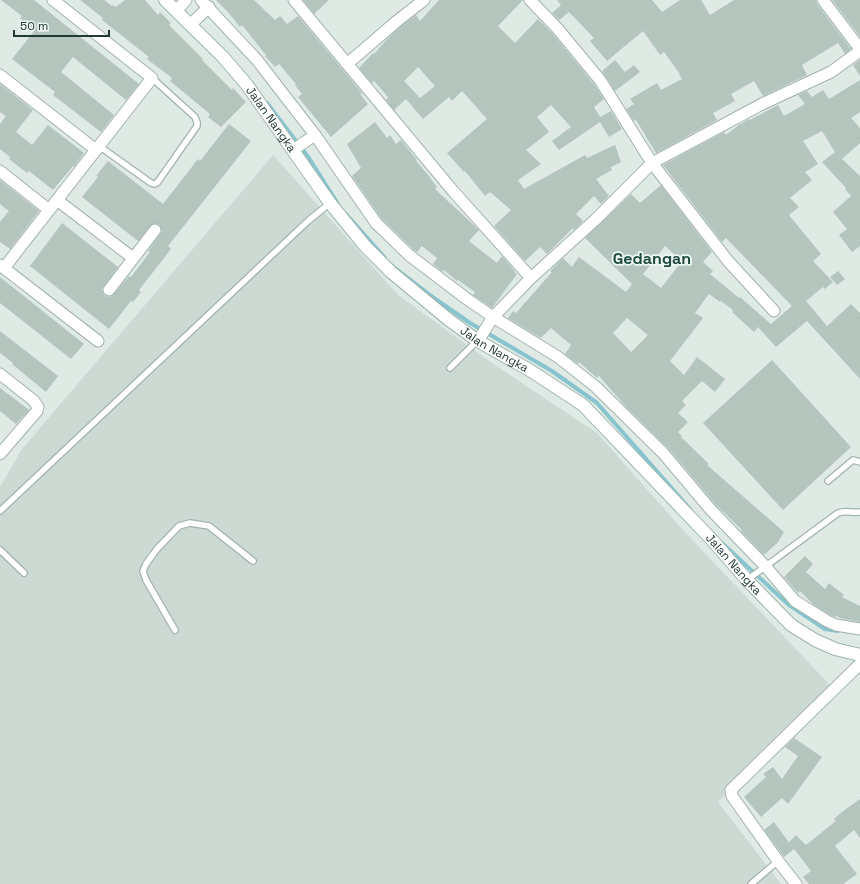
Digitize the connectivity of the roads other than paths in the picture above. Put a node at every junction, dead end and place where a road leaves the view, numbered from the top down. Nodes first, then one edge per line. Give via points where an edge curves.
1 (53, 0) edge
2 (165, 0) edge
3 (186, 0) edge
4 (294, 0) edge
5 (424, 0) edge
6 (530, 0) edge
7 (823, 0) edge
8 (205, 6) edge
9 (177, 10) junction
10 (192, 23) junction
11 (860, 50) edge
12 (347, 64) junction
13 (0, 75) edge
14 (152, 78) junction
15 (313, 136) junction
16 (98, 148) junction
17 (295, 149) junction
18 (652, 163) junction
19 (0, 171) edge
20 (57, 200) junction
21 (330, 203) junction
22 (49, 210) junction
23 (155, 230) dead end
24 (133, 258) junction
25 (2, 267) edge
26 (531, 278) junction
27 (109, 290) dead end
28 (774, 311) dead end
29 (486, 328) junction
30 (98, 341) dead end
31 (450, 368) dead end
32 (0, 374) edge
33 (0, 454) edge
34 (860, 462) edge
35 (828, 481) dead end
36 (0, 511) edge
37 (860, 512) edge
38 (0, 550) edge
39 (253, 561) dead end
40 (765, 568) junction
41 (24, 573) dead end
42 (749, 579) junction
43 (174, 630) dead end
44 (860, 630) edge
45 (860, 662) edge
46 (778, 861) junction
47 (751, 884) edge
48 (796, 884) edge

1 - 14 street
2 - 9 street, Jalan Nangka
3 - 9 street
4 - 12 street
5 - 12 street
6 - 18 street via 600,80
7 - 11 street
8 - 10 street
8 - 15 street via 257,60
9 - 10 street, Jalan Nangka
10 - 17 street, Jalan Nangka via 247,85
11 - 18 street via 831,72 762,104
12 - 26 street via 453,191
13 - 16 street
14 - 16 street
14 - 16 lane via 195,117 197,122 197,126 157,183 151,183
15 - 17 street
15 - 29 street via 376,223 409,254 467,299
16 - 20 street
17 - 21 street, Jalan Nangka
18 - 26 street
18 - 28 street via 728,261
19 - 22 street
20 - 22 street
20 - 24 street
21 - 29 street, Jalan Nangka via 365,246 391,272 449,320
21 - 36 lane
22 - 25 street
23 - 24 street
24 - 27 street
25 - 30 street
26 - 29 street
29 - 31 lane
29 - 40 street via 558,357 596,387 663,453
29 - 42 street, Jalan Nangka via 536,375 583,405
32 - 33 street via 33,400 38,407
34 - 35 lane via 854,460
37 - 40 lane via 838,513
38 - 41 lane
39 - 43 lane via 209,526 190,523 180,526 157,549 143,571
40 - 42 lane
40 - 44 street via 795,600 831,623
42 - 45 street, Jalan Nangka via 791,625
45 - 46 street via 731,790 732,796
46 - 47 lane
46 - 48 street

